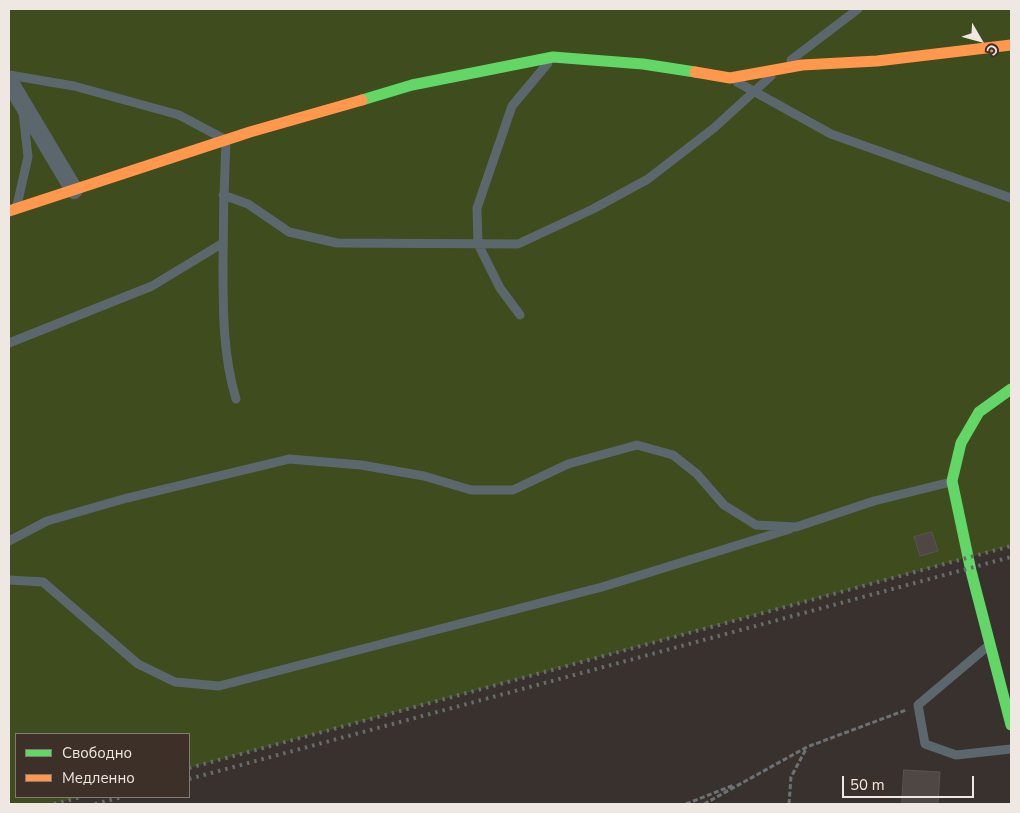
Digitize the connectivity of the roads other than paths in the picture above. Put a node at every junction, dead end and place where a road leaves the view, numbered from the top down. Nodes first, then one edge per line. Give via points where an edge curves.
1 (858, 9) edge
2 (1011, 44) edge
3 (553, 57) junction
4 (778, 70) junction
5 (9, 75) edge
6 (730, 78) junction
7 (9, 81) edge
8 (754, 92) junction
9 (21, 102) junction
10 (226, 140) junction
11 (74, 190) junction
12 (223, 195) junction
13 (1011, 198) edge
14 (13, 209) edge
15 (223, 243) junction
16 (478, 244) junction
17 (520, 315) dead end
18 (9, 342) edge
19 (1011, 389) edge
20 (236, 398) dead end
21 (952, 481) junction
22 (796, 527) junction
23 (9, 541) edge
24 (9, 580) edge
25 (990, 644) junction
26 (1011, 725) edge
27 (1011, 749) edge

1 - 4 lane
2 - 4 street
3 - 6 street via 643,64
3 - 10 street via 412,85
3 - 16 lane via 512,106 477,208
4 - 6 street
4 - 8 lane
5 - 10 lane via 74,86 179,115
6 - 8 lane
7 - 9 street
8 - 13 lane via 831,134
8 - 16 lane via 648,179 593,210 518,244
9 - 11 street
9 - 14 lane via 28,157
10 - 11 street
10 - 12 lane
11 - 14 street
12 - 15 lane
12 - 16 lane via 248,204 289,232 338,243
15 - 18 lane via 152,286
15 - 20 lane via 223,317 229,375
16 - 17 lane via 500,288
19 - 21 street via 979,412 960,443
21 - 22 lane via 874,501
21 - 25 street
22 - 23 lane via 756,526 724,505 697,474 673,455 637,444 568,464 513,490 471,490 424,476 360,465 289,459 47,521
22 - 24 lane via 602,587 219,686 175,682 138,664 43,582
25 - 26 street
25 - 27 lane via 918,705 925,744 956,754

